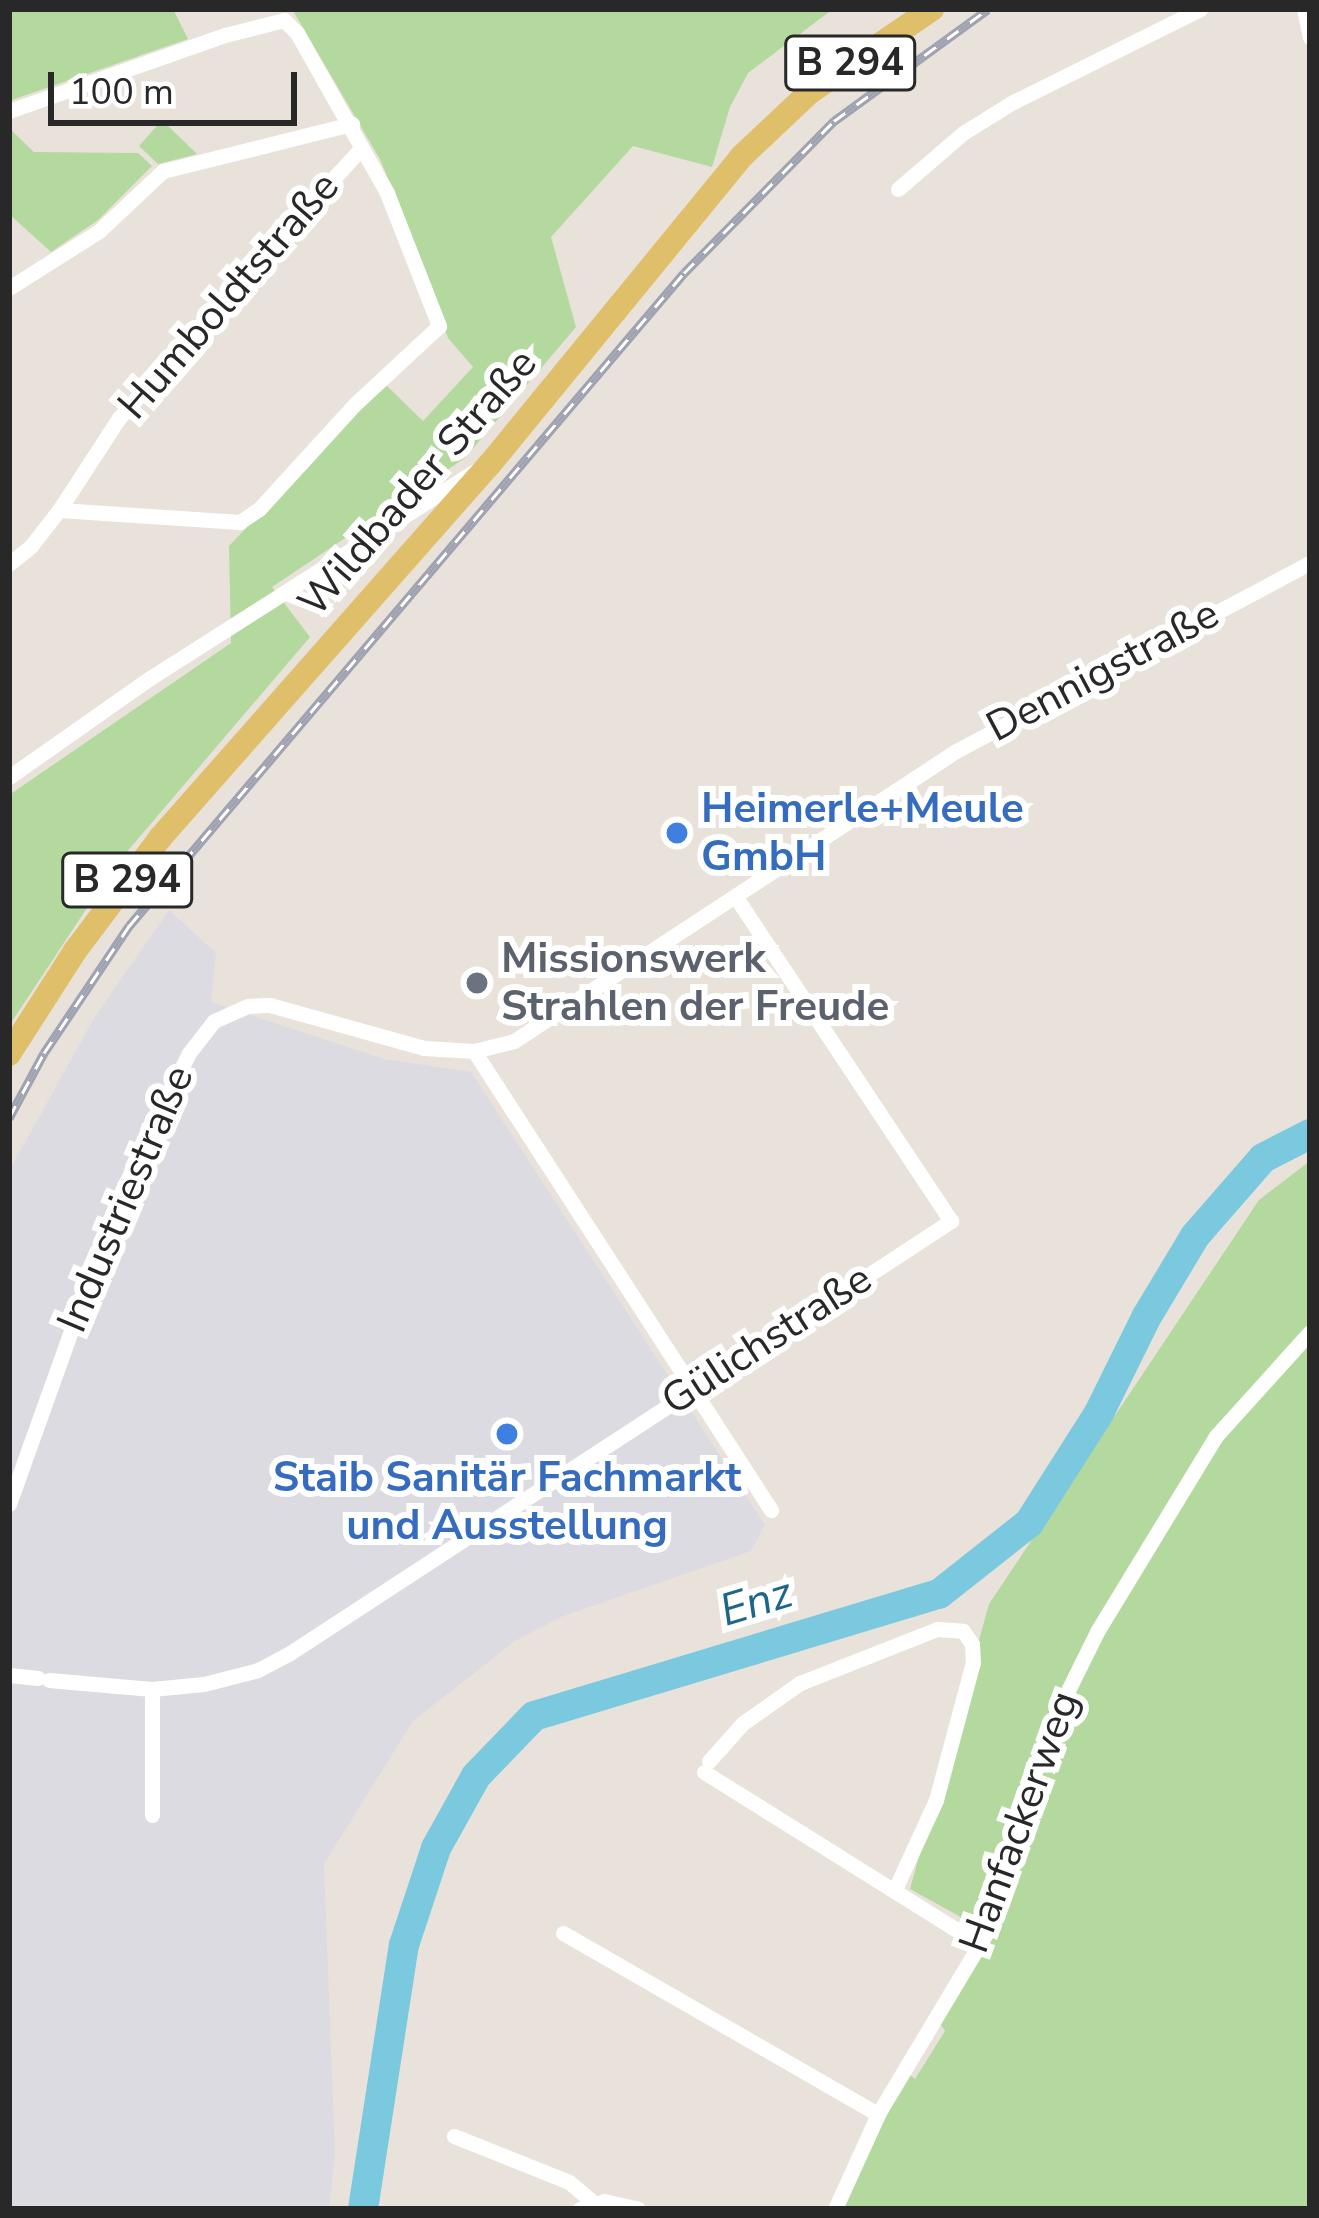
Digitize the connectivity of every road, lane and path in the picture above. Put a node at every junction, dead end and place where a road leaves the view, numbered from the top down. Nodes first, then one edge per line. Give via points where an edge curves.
1 (932, 9) edge
2 (1200, 9) edge
3 (1304, 9) edge
4 (1310, 37) edge
5 (9, 111) edge
6 (352, 124) junction
7 (361, 148) junction
8 (898, 190) dead end
9 (9, 288) edge
10 (490, 464) junction
11 (59, 510) junction
12 (392, 525) junction
13 (427, 535) junction
14 (1310, 562) edge
15 (9, 564) edge
16 (9, 776) edge
17 (736, 897) junction
18 (474, 1051) junction
19 (9, 1054) edge
20 (1310, 1332) edge
21 (692, 1389) junction
22 (9, 1504) edge
23 (771, 1510) dead end
24 (9, 1676) edge
25 (152, 1689) junction
26 (152, 1815) dead end
27 (896, 1889) junction
28 (563, 1933) dead end
29 (981, 1945) junction
30 (878, 2114) junction
31 (454, 2136) dead end
32 (587, 2206) edge
33 (638, 2209) edge
34 (835, 2209) edge

1 - 10 main road, Wildbader Straße / B 294 via 773,123
2 - 8 street via 1013,102
3 - 4 street
5 - 6 street, Humboldtstraße via 284,20
6 - 7 street, Humboldtstraße
6 - 9 street via 163,171 99,231
7 - 11 street, Humboldtstraße via 119,418
7 - 11 street via 439,326 239,522
10 - 12 street
10 - 13 main road, Wildbader Straße / B 294
11 - 15 street, Humboldtstraße
12 - 13 street
12 - 16 street
13 - 19 main road, Wildbader Straße / B 294 via 160,838
14 - 17 street, Dennigstraße via 956,751
17 - 18 street, Dennigstraße via 549,1022
17 - 21 street, Gülichstraße via 951,1221
18 - 21 street
18 - 22 street, Industriestraße via 398,1044 270,1005 214,1021 189,1054 118,1197
20 - 29 street, Hanfackerweg via 1216,1436 1098,1630 1046,1735
21 - 23 street
21 - 25 street, Gülichstraße via 258,1670
24 - 25 street, Gülichstraße
25 - 26 street
27 - 27 street via 936,1800 973,1662 962,1631 937,1629 800,1683 743,1724 706,1766
27 - 29 street
28 - 30 street
29 - 30 street, Hanfackerweg
30 - 34 street, Hanfackerweg
31 - 32 street via 569,2182
32 - 33 street

